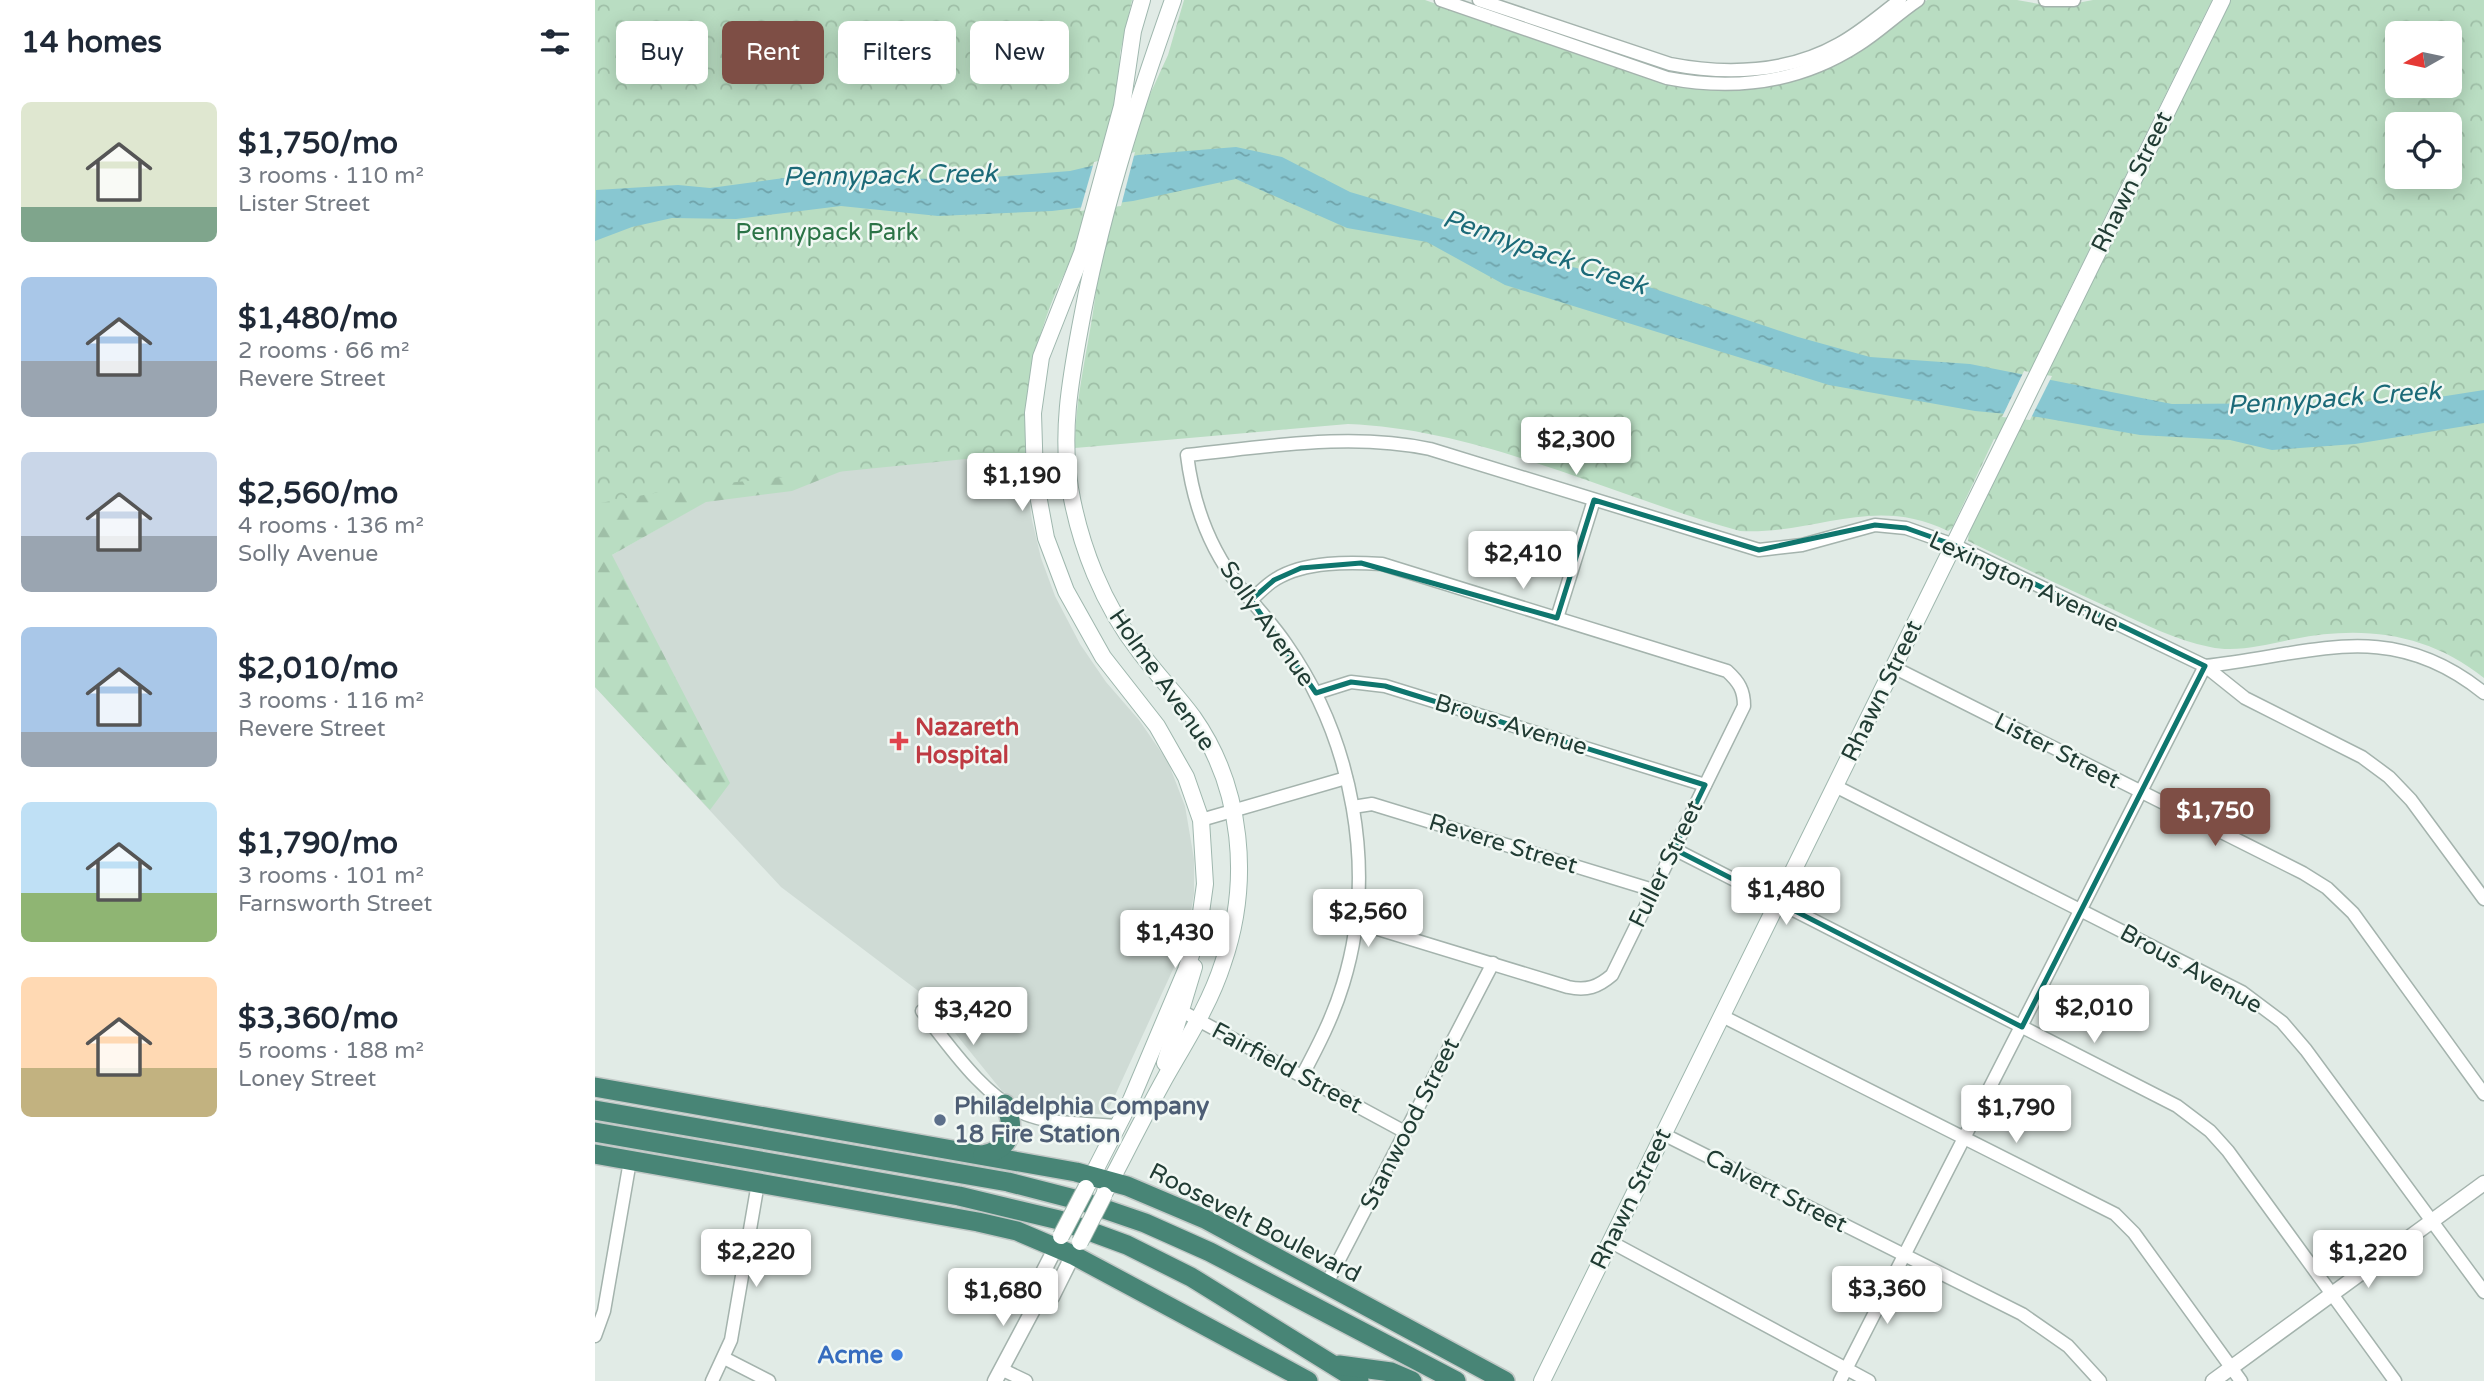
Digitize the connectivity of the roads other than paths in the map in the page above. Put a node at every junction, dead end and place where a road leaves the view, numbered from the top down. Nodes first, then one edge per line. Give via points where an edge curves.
1 (1142, 0) edge
2 (1174, 0) edge
3 (1441, 0) edge
4 (1479, 0) edge
5 (1900, 0) edge
6 (1918, 0) edge
7 (2045, 0) edge
8 (2074, 0) edge
9 (2222, 0) edge
10 (1611, 52) junction
11 (1821, 59) junction
12 (1124, 125) junction
13 (1088, 254) junction
14 (1187, 455) joint
15 (1594, 500) junction
16 (1955, 545) junction
17 (1251, 600) junction
18 (1557, 618) junction
19 (2205, 666) junction
20 (1893, 667) junction
21 (2484, 693) edge
22 (1316, 694) junction
23 (1346, 778) junction
24 (1705, 785) junction
25 (1835, 786) junction
26 (2140, 793) junction
27 (1353, 807) junction
28 (1234, 810) junction
29 (1201, 820) junction
30 (1674, 849) junction
31 (1653, 890) junction
32 (2484, 899) edge
33 (1777, 904) junction
34 (2082, 909) junction
35 (1355, 922) junction
36 (1493, 963) junction
37 (1176, 1008) junction
38 (922, 1012) dead end
39 (1722, 1016) junction
40 (1198, 1020) junction
41 (2022, 1027) junction
42 (1302, 1076) junction
43 (595, 1087) edge
44 (2484, 1094) edge
45 (1155, 1096) junction
46 (1005, 1104) junction
47 (595, 1110) edge
48 (1117, 1126) junction
49 (595, 1132) edge
50 (1405, 1132) junction
51 (1663, 1134) junction
52 (1965, 1138) junction
53 (595, 1154) edge
54 (983, 1155) junction
55 (630, 1161) junction
56 (758, 1183) junction
57 (2484, 1183) edge
58 (1098, 1185) junction
59 (2432, 1221) junction
60 (1611, 1242) junction
61 (1068, 1245) junction
62 (1904, 1256) junction
63 (1327, 1285) junction
64 (2484, 1292) edge
65 (2332, 1295) junction
66 (595, 1336) edge
67 (724, 1358) junction
68 (1322, 1358) junction
69 (2231, 1368) junction
70 (998, 1375) edge
71 (1281, 1375) edge
72 (1843, 1375) edge
73 (712, 1381) edge
74 (769, 1381) edge
75 (1025, 1381) edge
76 (1308, 1381) edge
77 (1359, 1381) edge
78 (1412, 1381) edge
79 (1456, 1381) edge
80 (1504, 1381) edge
81 (1542, 1381) edge
82 (1869, 1381) edge
83 (2100, 1381) edge
84 (2213, 1381) edge
85 (2241, 1381) edge
86 (2395, 1381) edge

1 - 12 main road, Holme Avenue
2 - 12 main road, Holme Avenue
3 - 10 street
4 - 10 street
5 - 11 street
6 - 11 street via 1860,44
7 - 8 street
9 - 16 main road, Rhawn Street
10 - 11 street via 1703,70 1766,68
12 - 13 main road, Holme Avenue
13 - 28 main road, Holme Avenue via 1067,396 1067,465 1075,512 1105,598 1139,652 1204,734
13 - 29 main road, Holme Avenue via 1041,357 1033,413 1034,478 1045,538 1066,591 1103,657 1175,755
14 - 15 street, Lexington Avenue via 1349,440 1394,441
14 - 17 street, Solly Avenue via 1203,523 1224,564
15 - 16 street, Lexington Avenue via 1759,550 1802,545 1875,525 1906,528
15 - 18 street
16 - 19 street, Lexington Avenue
16 - 20 main road, Rhawn Street
17 - 18 street via 1274,580 1301,568 1383,564
17 - 22 street, Solly Avenue via 1287,644
18 - 24 street, Fuller Street via 1727,671 1739,681 1744,706
19 - 21 street via 2325,646 2359,645 2400,651 2438,664
19 - 26 street
19 - 32 street, Lexington Avenue via 2245,698 2362,757 2389,777
20 - 25 main road, Rhawn Street
20 - 26 street, Lister Street
22 - 23 street, Solly Avenue
22 - 24 street, Brous Avenue via 1351,682 1385,686
23 - 27 street, Solly Avenue
23 - 28 street
24 - 30 street, Fuller Street
25 - 33 main road, Rhawn Street
25 - 34 street, Brous Avenue
26 - 34 street
26 - 44 street, Lister Street via 2303,873 2342,901
27 - 31 street, Revere Street via 1372,804
27 - 35 street, Solly Avenue via 1358,866
28 - 29 street
28 - 40 main road, Holme Avenue via 1239,851 1234,922 1218,979
29 - 37 main road, Holme Avenue via 1205,884 1198,934
30 - 31 street, Fuller Street
30 - 33 street
31 - 36 street, Fuller Street via 1612,975 1591,989 1576,989
33 - 39 main road, Rhawn Street
33 - 41 street
34 - 41 street
34 - 59 street, Brous Avenue via 2242,992 2282,1023
35 - 36 street
35 - 42 street, Solly Avenue via 1340,994
36 - 50 street, Stanwood Street
37 - 40 street, Fairfield Street
37 - 45 main road
37 - 48 main road, Holme Avenue
38 - 46 street
39 - 51 main road, Rhawn Street
39 - 52 street
40 - 42 street, Fairfield Street
40 - 45 main road, Holme Avenue
41 - 52 street
41 - 65 street via 2177,1106 2210,1131
42 - 50 street, Fairfield Street
43 - 54 highway, Roosevelt Boulevard
45 - 58 main road, Holme Avenue
46 - 48 street via 1031,1117
46 - 54 highway via 1011,1117 1010,1137 1003,1147
47 - 79 highway, Roosevelt Boulevard via 1008,1182 1089,1204 1210,1252
48 - 58 main road, Holme Avenue
49 - 68 highway via 959,1196 1059,1220 1159,1260
50 - 63 street, Stanwood Street
51 - 60 main road, Rhawn Street
51 - 62 street, Calvert Street
52 - 62 street
52 - 69 street via 2125,1222
53 - 55 highway
54 - 58 highway, Roosevelt Boulevard
55 - 56 highway
55 - 66 street via 604,1311
56 - 61 highway via 988,1224
56 - 67 street
57 - 59 street
58 - 61 main road, Holme Avenue, bridge
58 - 63 highway, Roosevelt Boulevard via 1205,1219
59 - 64 street, Brous Avenue
59 - 65 street
60 - 72 street
60 - 81 main road, Rhawn Street
61 - 70 street via 1035,1288 1036,1304
61 - 71 highway
62 - 72 street
62 - 83 street, Calvert Street via 2038,1324 2083,1360
63 - 80 highway, Roosevelt Boulevard
65 - 69 street
65 - 86 street
67 - 73 street
67 - 74 street
68 - 77 highway
68 - 78 highway via 1391,1372
69 - 84 street
69 - 85 street
70 - 75 street
71 - 76 highway
72 - 82 street

